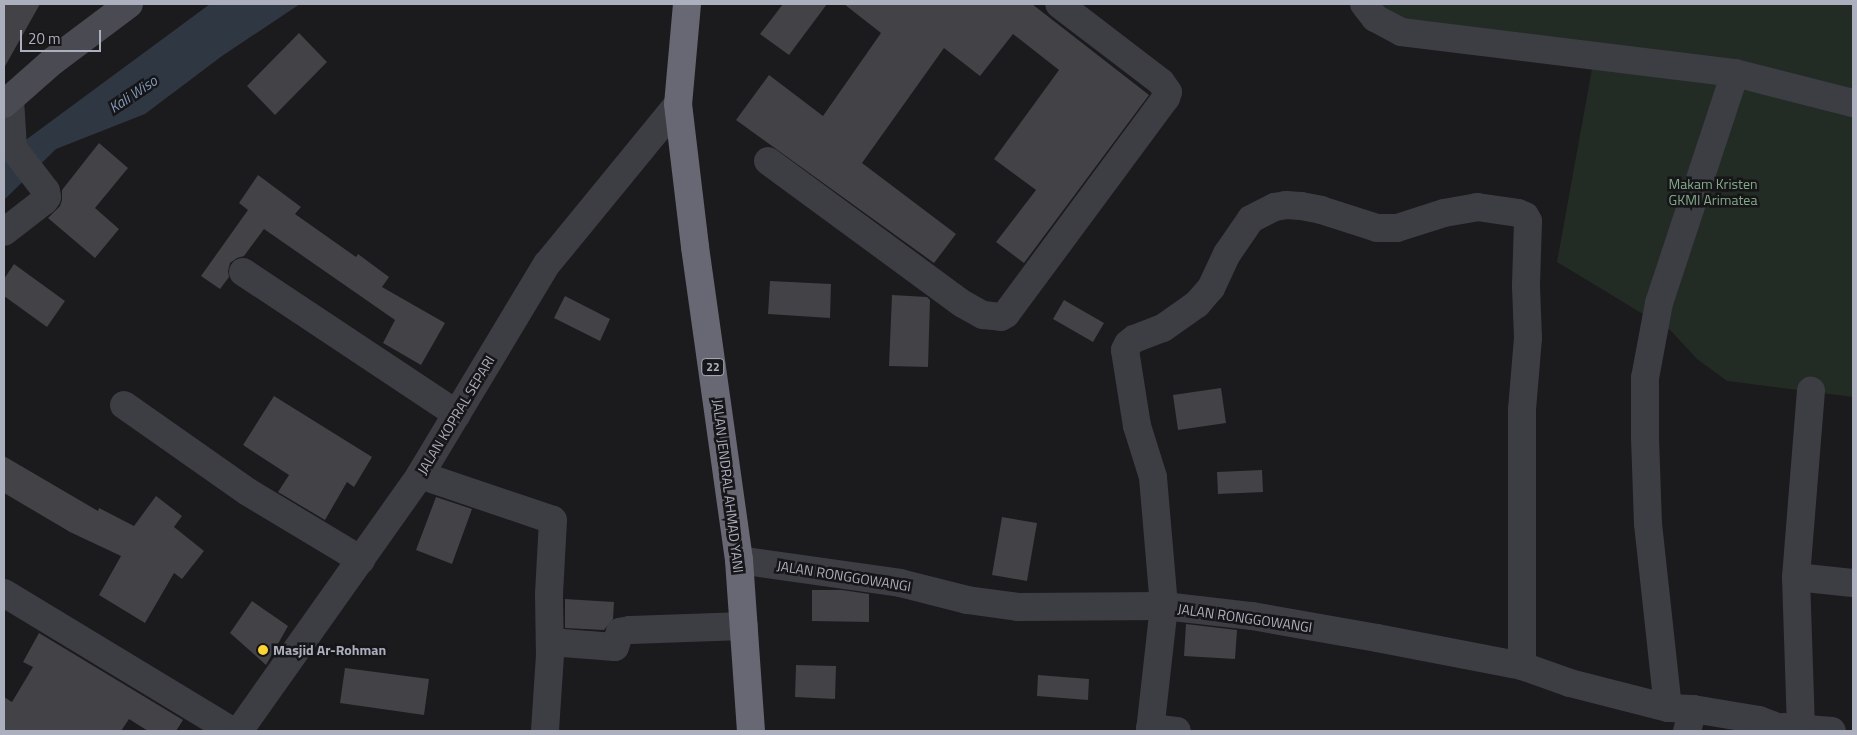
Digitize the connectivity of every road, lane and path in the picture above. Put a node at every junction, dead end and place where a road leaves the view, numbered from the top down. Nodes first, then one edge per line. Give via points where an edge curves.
1 (129, 4) edge
2 (687, 4) edge
3 (1059, 4) edge
4 (1364, 4) edge
5 (1735, 73) junction
6 (7, 101) edge
7 (1853, 103) edge
8 (678, 104) junction
9 (768, 161) dead end
10 (4, 232) edge
11 (243, 272) dead end
12 (1811, 391) dead end
13 (124, 405) dead end
14 (457, 414) junction
15 (420, 475) junction
16 (361, 560) junction
17 (739, 560) junction
18 (1796, 577) junction
19 (1853, 582) edge
20 (4, 592) edge
21 (1164, 606) junction
22 (744, 626) junction
23 (550, 642) junction
24 (1522, 666) junction
25 (1683, 716) edge
26 (1783, 728) edge
27 (1150, 730) edge
28 (232, 731) edge
29 (239, 731) edge
30 (545, 731) edge
31 (751, 731) edge
32 (1177, 731) edge
33 (1832, 731) edge

1 - 6 street via 53,61
2 - 8 highway, JALAN JENDRAL AHMAD YANI / 22
3 - 9 street via 1160,82 1168,92 1006,314 991,317 964,304
4 - 5 street via 1375,18 1401,32
5 - 7 street
5 - 25 street via 1659,303 1645,378 1648,524
6 - 10 street via 13,148 44,188 47,197
8 - 14 street, JALAN KOPRAL SEPARI via 546,264
8 - 17 highway, JALAN JENDRAL AHMAD YANI / 22
11 - 14 street
12 - 18 street
13 - 16 street via 248,492
14 - 15 street, JALAN KOPRAL SEPARI
15 - 16 street, JALAN KOPRAL SEPARI
15 - 23 street via 553,520
16 - 29 street, JALAN KOPRAL SEPARI
17 - 21 street, JALAN RONGGOWANGI via 900,583 967,600 1018,607
17 - 22 highway, JALAN JENDRAL AHMAD YANI / 22
18 - 19 street
18 - 26 street
20 - 28 street
21 - 24 street, JALAN RONGGOWANGI via 1252,616
21 - 24 street via 1153,477 1137,426 1125,357 1128,344 1163,328 1197,304 1211,288 1228,254 1252,219 1275,207 1301,206 1377,228 1397,228 1477,206 1518,213 1525,216 1529,228 1528,338 1522,410
21 - 27 street
22 - 23 street via 630,630 620,632 615,646
22 - 31 highway, JALAN JENDRAL AHMAD YANI / 22
23 - 30 street
24 - 25 street, JALAN RONGGOWANGI
25 - 26 street, JALAN RONGGOWANGI via 1760,720
26 - 33 street, JALAN RONGGOWANGI
27 - 32 street

